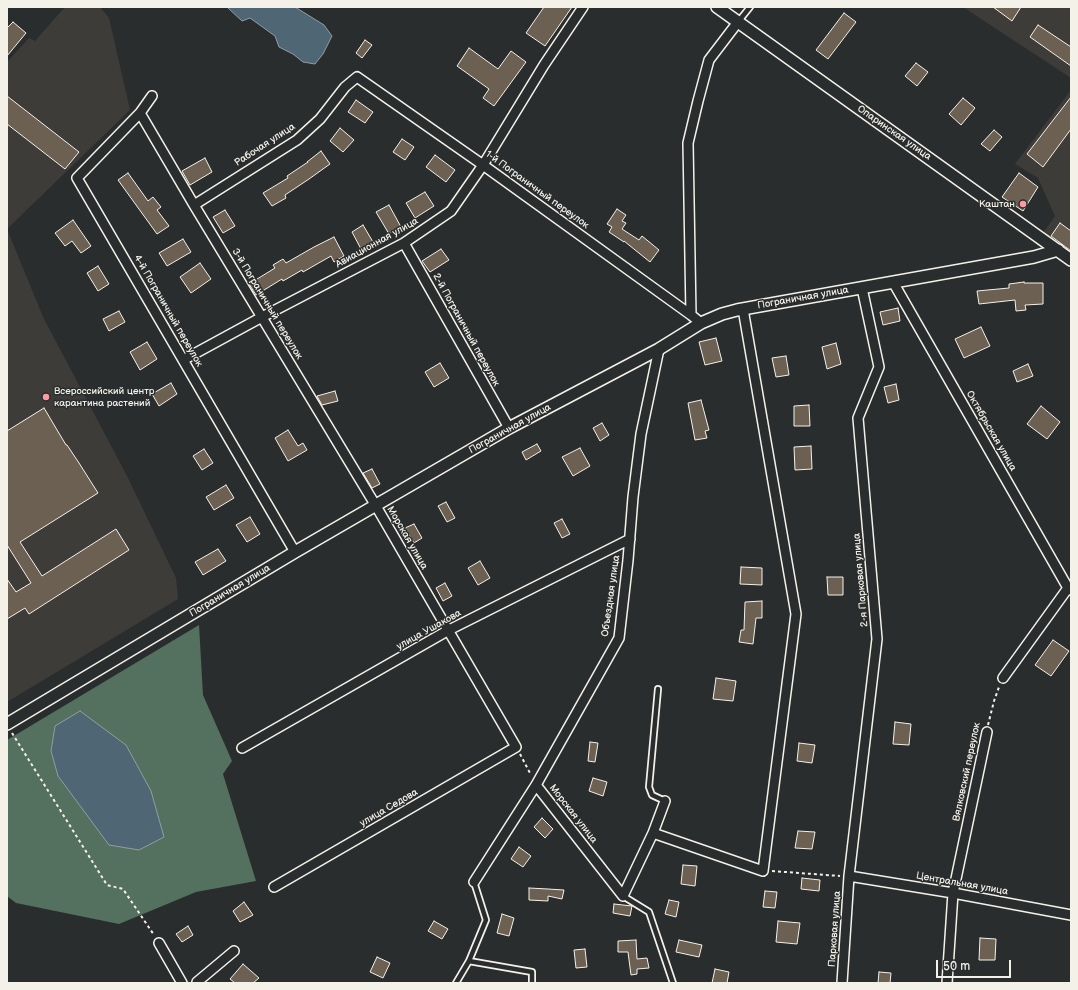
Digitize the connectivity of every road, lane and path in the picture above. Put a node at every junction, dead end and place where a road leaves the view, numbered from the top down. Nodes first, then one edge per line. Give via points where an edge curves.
1 (583, 7) edge
2 (717, 7) edge
3 (750, 7) edge
4 (738, 22) junction
5 (357, 77) joint
6 (152, 96) dead end
7 (140, 113) junction
8 (483, 165) junction
9 (194, 205) junction
10 (404, 243) junction
11 (1058, 250) junction
12 (1071, 260) edge
13 (892, 282) junction
14 (862, 288) junction
15 (743, 309) junction
16 (691, 315) junction
17 (262, 317) junction
18 (701, 323) junction
19 (659, 349) junction
20 (183, 360) junction
21 (509, 428) junction
22 (376, 506) junction
23 (630, 539) junction
24 (296, 552) junction
25 (1070, 589) edge
26 (448, 631) junction
27 (1003, 678) joint
28 (658, 689) dead end
29 (9, 728) edge
30 (987, 732) joint
31 (516, 747) junction
32 (242, 748) dead end
33 (536, 785) junction
34 (665, 801) joint
35 (653, 834) junction
36 (763, 871) junction
37 (849, 876) junction
38 (474, 882) joint
39 (274, 887) dead end
40 (953, 893) junction
41 (623, 896) junction
42 (1071, 915) edge
43 (159, 943) joint
44 (234, 951) dead end
45 (469, 961) junction
46 (182, 983) edge
47 (197, 983) edge
48 (456, 983) edge
49 (532, 983) edge
50 (673, 983) edge
51 (842, 983) edge
52 (947, 983) edge

1 - 8 street, Авиационная улица
2 - 4 street, Опаринская улица
3 - 4 lane
4 - 11 street, Опаринская улица
4 - 16 street via 709,60 688,143
5 - 8 street, 1-й Пограничный переулок
5 - 9 street, Рабочая улица via 297,140
6 - 7 street, 4-й Пограничный переулок
7 - 9 street, 3-й Пограничный переулок
7 - 20 street, 4-й Пограничный переулок via 77,178
8 - 10 street, Авиационная улица via 451,211
8 - 16 street, 1-й Пограничный переулок
9 - 17 street, 3-й Пограничный переулок
10 - 17 street, Авиационная улица
10 - 21 street, 2-й Пограничный переулок
11 - 12 street, Опаринская улица
11 - 13 street, Пограничная улица via 1034,257
13 - 14 street, Пограничная улица
13 - 25 street, Октябрьская улица
14 - 15 street, Пограничная улица
14 - 37 street, 2-я Парковая улица via 879,367 858,418 877,639
15 - 18 street, Пограничная улица
15 - 36 street via 796,614
16 - 18 street, 1-й Пограничный переулок
17 - 20 street, Авиационная улица
17 - 22 street, 3-й Пограничный переулок
18 - 19 street, Пограничная улица
19 - 21 street, Пограничная улица
19 - 23 street, Объездная улица via 641,434
20 - 24 street, 4-й Пограничный переулок
21 - 22 street, Пограничная улица
22 - 24 street, Пограничная улица
22 - 26 street, Морская улица
23 - 26 street, улица Ушакова
23 - 33 street, Объездная улица via 619,638
24 - 29 street, Пограничная улица
25 - 27 street
26 - 31 street, Морская улица
26 - 32 street, улица Ушакова
27 - 30 path, Вялковский переулок via 994,701
28 - 34 lane via 649,787 652,795
29 - 43 path via 107,885 123,889
30 - 40 street, Вялковский переулок
31 - 33 path, Морская улица
31 - 39 street, улица Седова
33 - 38 street, Объездная улица
33 - 41 street, Морская улица
34 - 35 street
35 - 36 street
35 - 41 street
36 - 37 path
37 - 40 street, Центральная улица
37 - 51 street, Парковая улица
38 - 45 lane via 486,920
40 - 42 street, Центральная улица
40 - 52 street, Вялковский переулок
41 - 50 lane via 649,912
43 - 46 street
44 - 47 street
45 - 48 lane
45 - 49 lane via 532,972

